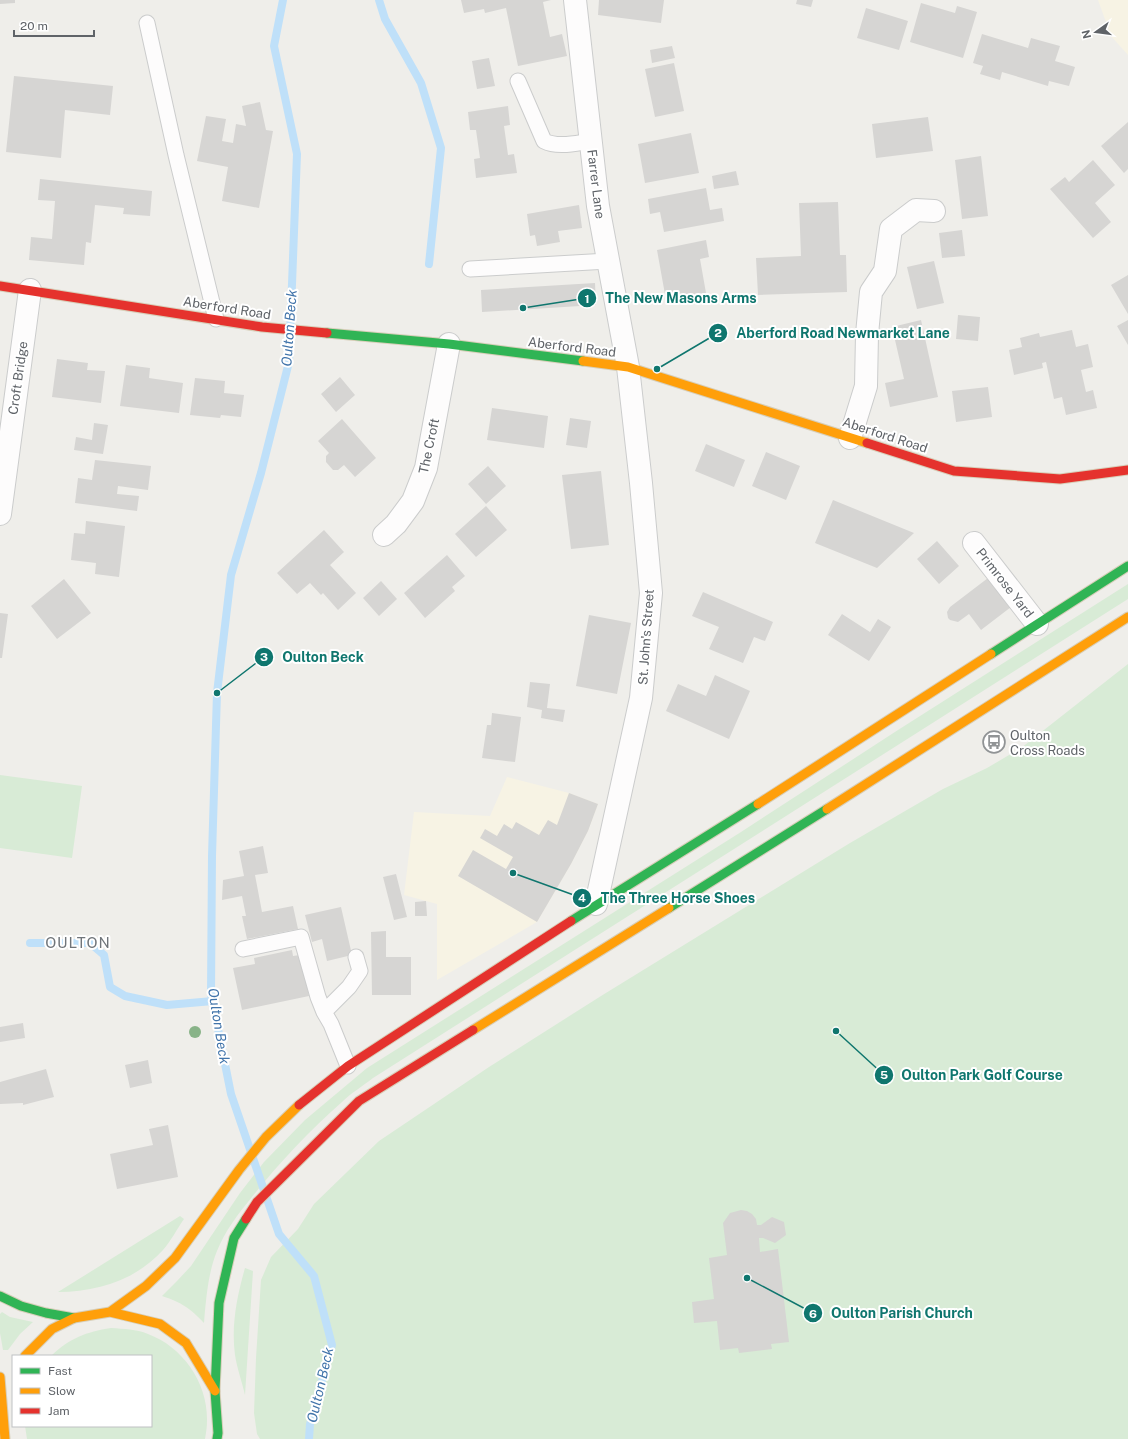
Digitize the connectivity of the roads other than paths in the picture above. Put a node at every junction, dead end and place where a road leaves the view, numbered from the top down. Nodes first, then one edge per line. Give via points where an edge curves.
1 (575, 0) edge
2 (147, 23) dead end
3 (518, 81) dead end
4 (591, 141) junction
5 (934, 211) dead end
6 (608, 261) junction
7 (470, 269) dead end
8 (0, 286) edge
9 (30, 290) junction
10 (216, 319) junction
11 (449, 344) junction
12 (628, 367) junction
13 (850, 438) junction
14 (1128, 470) edge
15 (0, 514) edge
16 (384, 535) dead end
17 (974, 543) dead end
18 (1128, 566) edge
19 (1128, 617) edge
20 (1037, 624) junction
21 (596, 904) junction
22 (243, 949) dead end
23 (356, 957) dead end
24 (324, 1012) junction
25 (348, 1066) junction
26 (0, 1296) edge
27 (110, 1312) junction
28 (74, 1318) junction
29 (26, 1355) edge
30 (0, 1376) edge
31 (10, 1383) dead end
32 (215, 1391) junction
33 (3, 1403) junction
34 (219, 1437) edge
35 (5, 1439) edge

1 - 4 street, Farrer Lane
2 - 10 lane
3 - 4 lane via 544,141 558,145
4 - 6 street, Farrer Lane via 598,206
5 - 13 street via 916,210 891,230 885,271 871,292 866,386
6 - 7 lane
6 - 12 street, Farrer Lane
8 - 9 main road, Aberford Road
9 - 10 main road, Aberford Road
9 - 15 street, Croft Bridge
10 - 11 main road, Aberford Road via 262,327
11 - 12 main road, Aberford Road
11 - 16 street, The Croft via 426,468 414,501
12 - 13 main road, Aberford Road
12 - 21 street, St. John's Street via 651,593 641,698
13 - 14 main road, Aberford Road via 954,471 1060,479
17 - 20 street, Primrose Yard
18 - 20 main road
19 - 32 main road via 781,838 359,1101 257,1202 234,1238 219,1303
20 - 21 main road
21 - 25 main road
22 - 24 lane via 301,937
23 - 24 lane via 360,971 349,987
24 - 25 lane
25 - 27 main road via 301,1104 266,1137 175,1258 146,1286
26 - 28 main road via 21,1306
27 - 28 main road
27 - 32 main road via 160,1324 186,1343
28 - 29 main road via 52,1329
30 - 33 main road
31 - 33 main road
32 - 34 main road
33 - 35 main road

